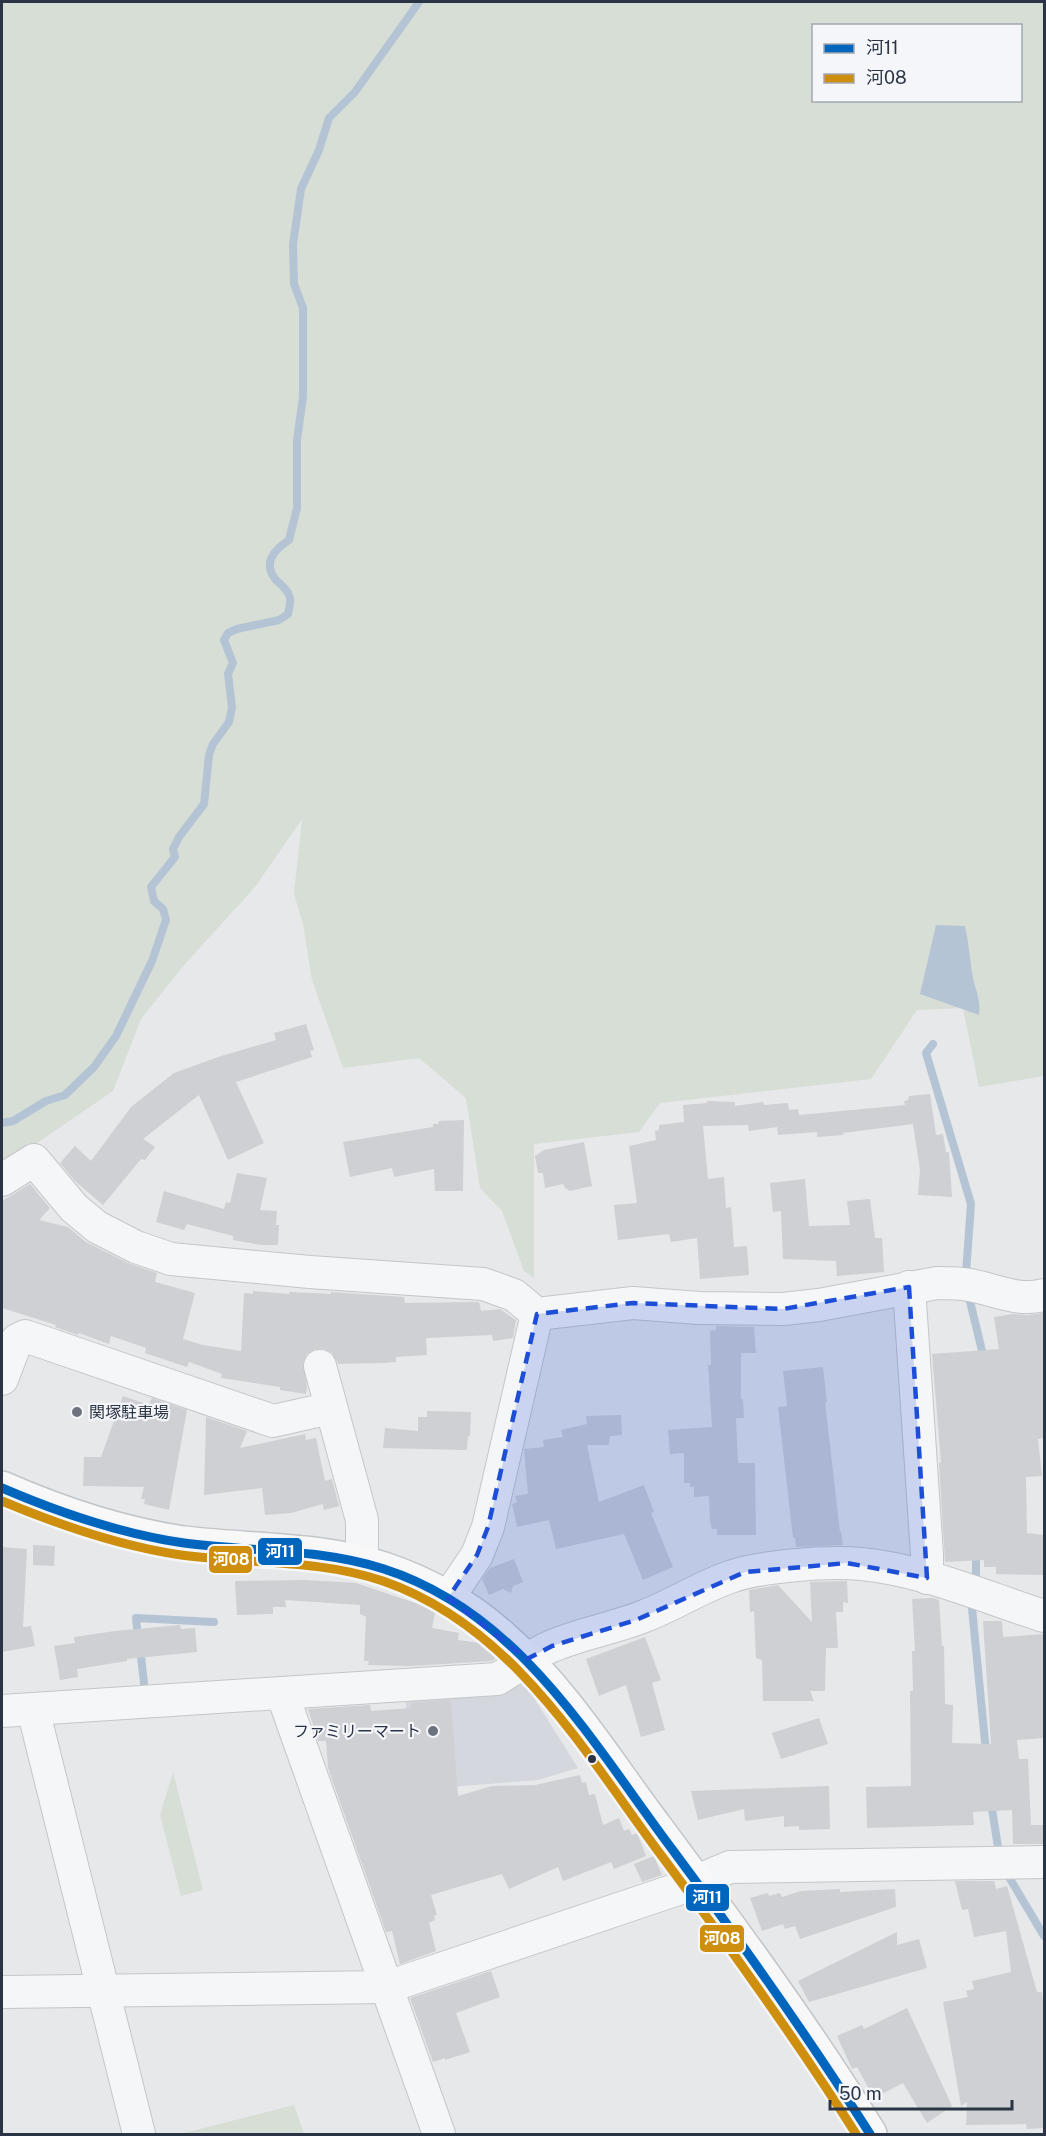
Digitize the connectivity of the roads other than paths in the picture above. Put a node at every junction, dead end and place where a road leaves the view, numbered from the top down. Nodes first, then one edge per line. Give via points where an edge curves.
1 (2, 1180) edge
2 (909, 1287) junction
3 (1044, 1296) edge
4 (537, 1314) junction
5 (320, 1366) dead end
6 (2, 1379) edge
7 (331, 1408) junction
8 (2, 1488) edge
9 (362, 1563) junction
10 (927, 1578) junction
11 (448, 1598) junction
12 (1044, 1616) edge
13 (527, 1659) junction
14 (282, 1693) junction
15 (33, 1709) junction
16 (2, 1711) edge
17 (1044, 1862) edge
18 (696, 1880) junction
19 (387, 1987) junction
20 (103, 1990) junction
21 (2, 1992) edge
22 (139, 2134) edge
23 (439, 2134) edge
24 (870, 2134) edge

1 - 4 street via 34,1160 74,1208 97,1227 171,1259 483,1284 514,1295
2 - 3 street via 955,1283 1013,1297
2 - 4 street via 783,1309 633,1303
2 - 10 street
4 - 11 street via 488,1527 477,1555
5 - 7 street
6 - 7 street via 17,1340 25,1336 273,1421
7 - 9 street via 362,1520
8 - 9 main road via 144,1535
9 - 11 main road via 403,1576
10 - 12 street
10 - 13 street via 847,1563 745,1572 636,1620 552,1646
11 - 13 main road
13 - 14 street via 497,1679
13 - 18 main road
14 - 15 street
14 - 19 street
15 - 16 street
15 - 20 street
17 - 18 street via 730,1868
18 - 19 street
18 - 24 main road via 809,2038
19 - 20 street
19 - 23 street
20 - 21 street
20 - 22 street

